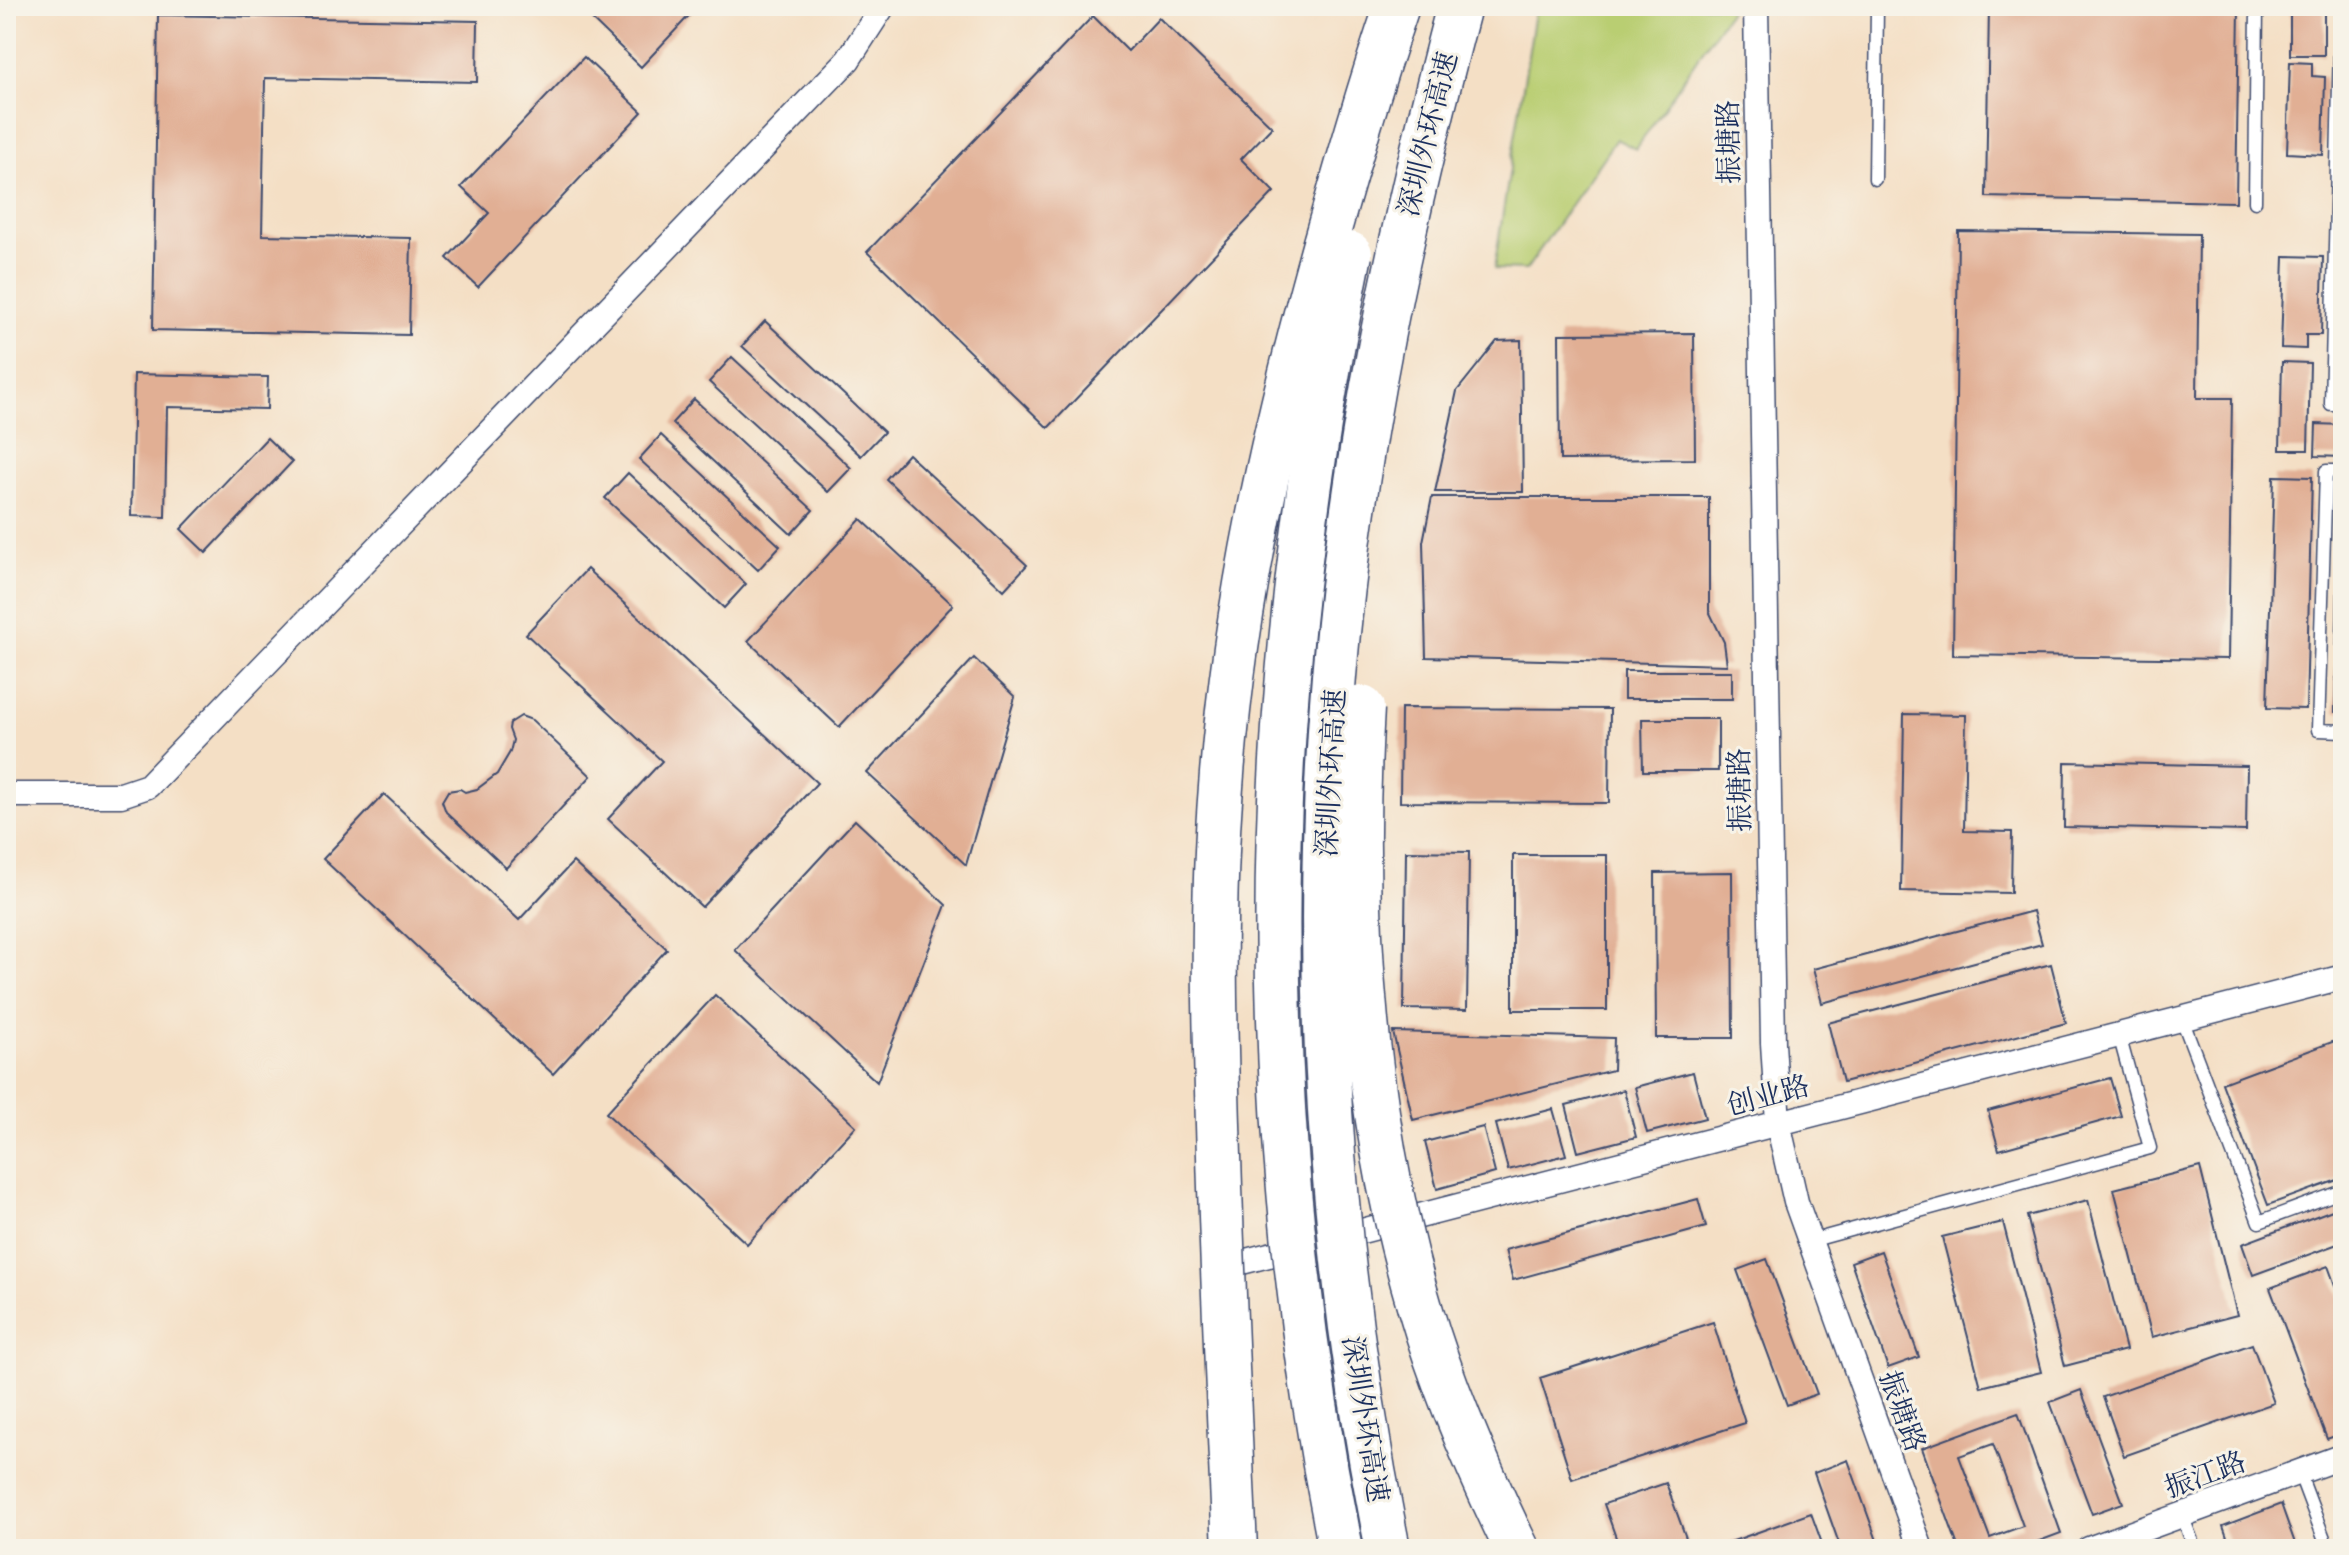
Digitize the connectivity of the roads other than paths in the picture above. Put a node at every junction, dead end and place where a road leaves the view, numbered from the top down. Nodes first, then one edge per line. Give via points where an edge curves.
1 (883, 6) edge
2 (1397, 6) edge
3 (1407, 6) edge
4 (1459, 6) edge
5 (1756, 6) edge
6 (1877, 6) edge
7 (2257, 6) edge
8 (2341, 6) edge
9 (1875, 179) dead end
10 (2255, 202) dead end
11 (2339, 211) edge
12 (1392, 287) junction
13 (2343, 404) edge
14 (2343, 471) edge
15 (2343, 731) edge
16 (6, 795) edge
17 (2343, 977) edge
18 (2182, 1019) junction
19 (2119, 1035) junction
20 (1778, 1123) junction
21 (2343, 1191) edge
22 (1810, 1241) junction
23 (1209, 1271) dead end
24 (2343, 1456) edge
25 (2299, 1472) junction
26 (2182, 1515) junction
27 (1235, 1549) edge
28 (1341, 1549) edge
29 (1388, 1549) edge
30 (1517, 1549) edge
31 (1921, 1549) edge
32 (2089, 1549) edge
33 (2195, 1549) edge
34 (2328, 1549) edge

1 - 16 street via 848,60 148,786 121,795
2 - 27 highway, bridge via 1369,86 1293,362 1252,548 1226,727 1214,984
3 - 28 highway, 深圳外环高速, bridge via 1324,391 1294,607 1283,751 1278,963 1289,1180 1307,1353
4 - 12 highway, 深圳外环高速, bridge
5 - 20 street, 振塘路
6 - 9 lane
7 - 10 lane
8 - 11 lane
11 - 13 lane via 2331,404
12 - 29 highway, 深圳外环高速, bridge via 1359,468 1339,624 1324,942 1328,1075 1344,1274
12 - 30 highway, bridge via 1360,749 1365,1024 1383,1152 1420,1309 1463,1430
14 - 15 lane via 2326,471 2318,730
17 - 18 street, 创业路
18 - 19 street, 创业路
18 - 21 lane via 2259,1222
19 - 20 street, 创业路
19 - 22 lane via 2150,1148
20 - 22 street, 振塘路
20 - 23 street, 创业路
22 - 31 street, 振塘路
24 - 25 street, 振江路
25 - 26 street, 振江路
25 - 34 lane
26 - 32 street, 振江路
26 - 33 lane

